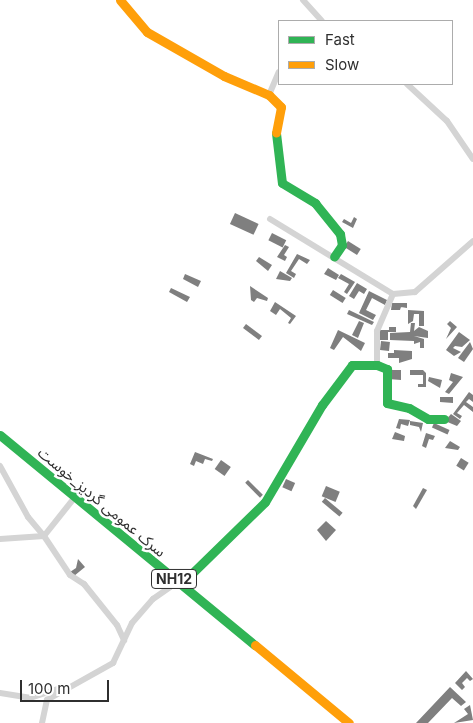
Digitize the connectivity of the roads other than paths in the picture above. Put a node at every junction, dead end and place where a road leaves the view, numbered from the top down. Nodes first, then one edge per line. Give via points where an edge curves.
1 (120, 0) edge
2 (304, 0) edge
3 (321, 20) edge
4 (278, 74) edge
5 (407, 85) edge
6 (269, 95) junction
7 (473, 159) edge
8 (270, 219) dead end
9 (473, 241) edge
10 (334, 257) junction
11 (394, 294) junction
12 (377, 365) junction
13 (444, 419) dead end
14 (0, 435) edge
15 (0, 466) edge
16 (76, 497) junction
17 (44, 536) junction
18 (0, 539) edge
19 (177, 581) junction
20 (124, 640) junction
21 (74, 684) junction
22 (0, 693) edge
23 (42, 723) edge
24 (349, 723) edge

1 - 6 main road via 147,32 224,76
2 - 3 street
4 - 6 street
5 - 7 street via 447,122
6 - 10 main road via 281,107 276,136 282,183 315,203 340,234 342,245
8 - 10 street
9 - 11 street via 415,292
10 - 11 street
11 - 12 street via 377,331
12 - 13 main road via 387,369 387,404 409,408 428,419
12 - 19 main road via 352,365 322,405 265,502
14 - 16 main road, سرک عمومی گردیز_خوست / NH12
15 - 17 street via 28,517
16 - 17 street
16 - 19 main road, سرک عمومی گردیز_خوست / NH12
17 - 18 street
17 - 20 street via 70,575 84,584 117,625
19 - 20 street via 153,599 132,623
19 - 24 main road, سرک عمومی گردیز_خوست / NH12
20 - 21 street via 113,663
21 - 22 street via 30,698
21 - 23 street via 47,700

